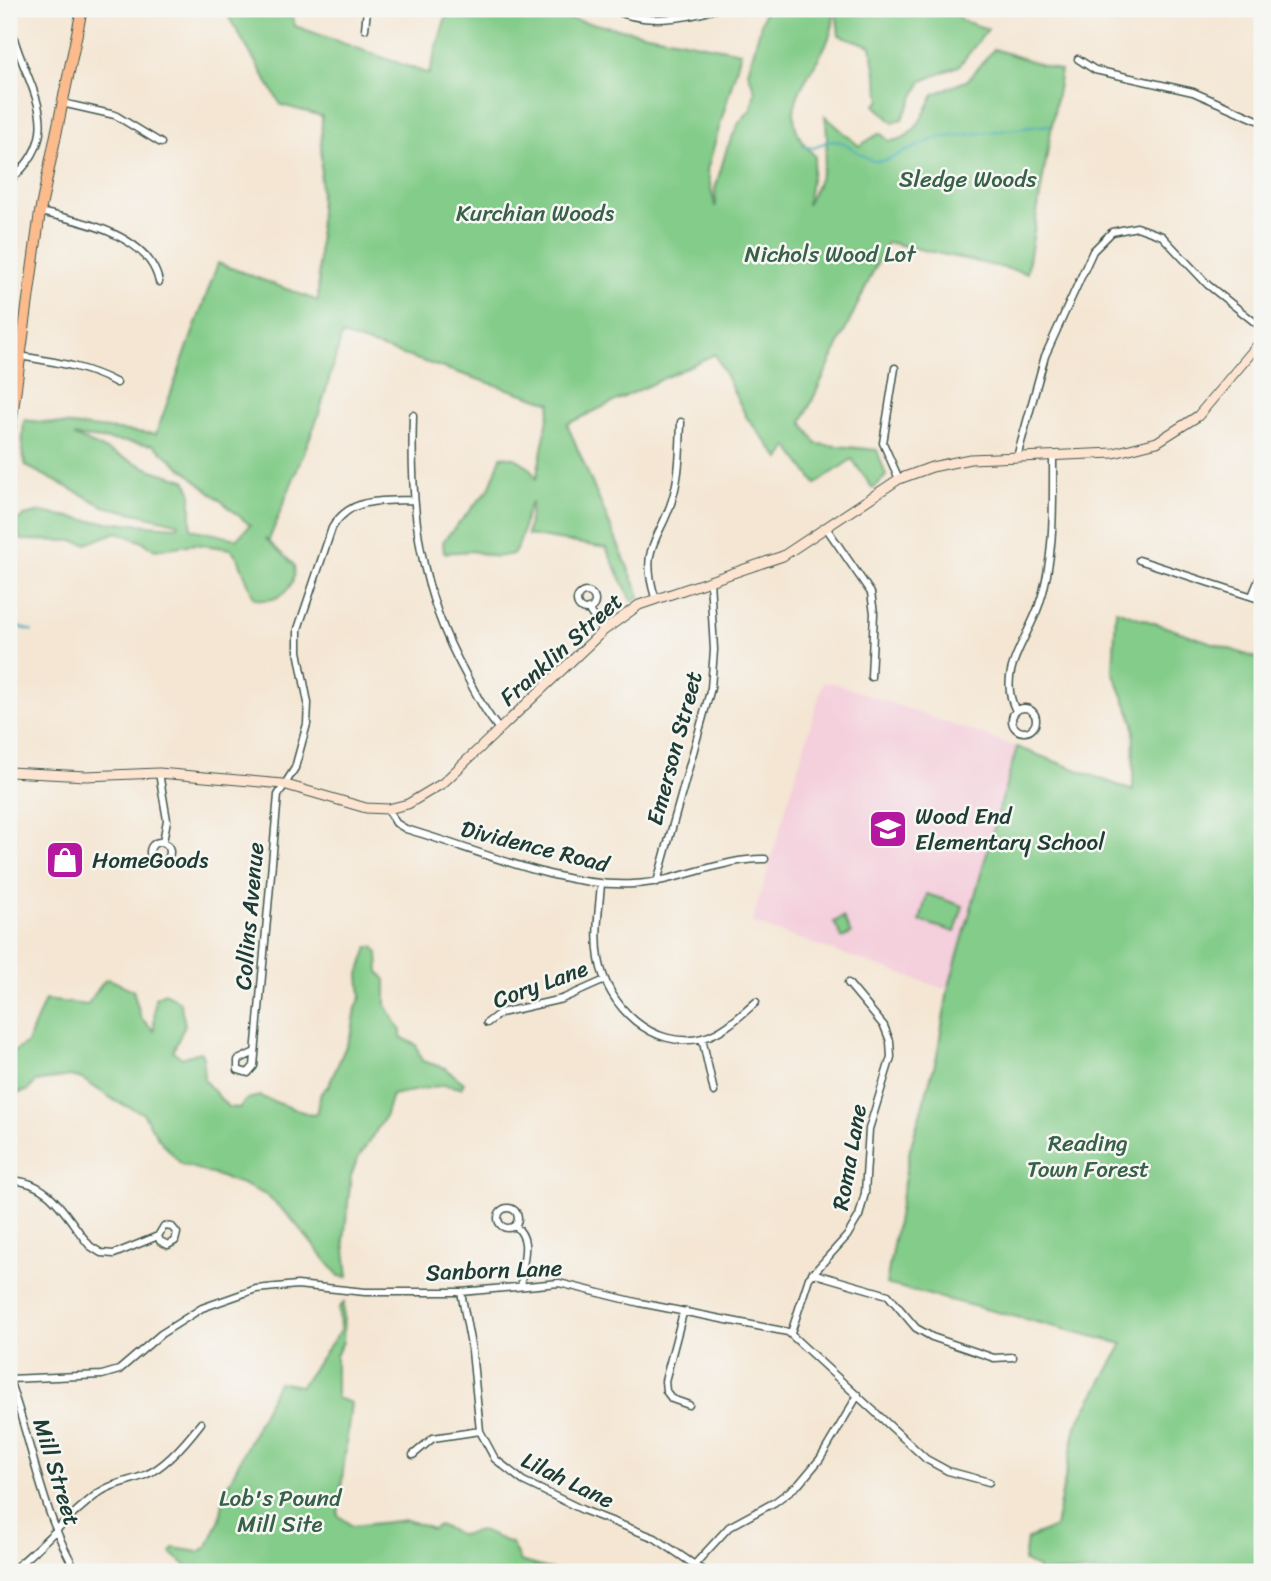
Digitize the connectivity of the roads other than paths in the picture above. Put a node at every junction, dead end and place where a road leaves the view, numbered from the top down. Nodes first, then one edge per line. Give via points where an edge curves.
1 (9, 9) edge
2 (82, 9) edge
3 (367, 9) edge
4 (613, 9) edge
5 (716, 9) edge
6 (365, 29) dead end
7 (12, 51) edge
8 (1078, 59) dead end
9 (62, 103) junction
10 (42, 114) junction
11 (59, 117) junction
12 (1262, 122) edge
13 (161, 144) dead end
14 (34, 150) junction
15 (51, 155) junction
16 (9, 181) edge
17 (40, 212) junction
18 (159, 282) dead end
19 (1262, 328) edge
20 (1262, 340) edge
21 (19, 356) junction
22 (895, 368) dead end
23 (117, 383) dead end
24 (413, 415) dead end
25 (681, 422) dead end
26 (9, 439) edge
27 (1053, 456) junction
28 (1017, 457) junction
29 (900, 480) junction
30 (412, 500) junction
31 (827, 529) junction
32 (1139, 560) dead end
33 (1262, 572) edge
34 (710, 579) junction
35 (1252, 596) junction
36 (655, 597) junction
37 (1262, 600) edge
38 (588, 609) dead end
39 (603, 631) junction
40 (871, 677) dead end
41 (1016, 711) junction
42 (500, 730) junction
43 (9, 772) edge
44 (159, 773) junction
45 (283, 784) junction
46 (388, 809) junction
47 (163, 842) dead end
48 (765, 859) dead end
49 (657, 882) junction
50 (601, 884) junction
51 (605, 979) junction
52 (848, 983) dead end
53 (757, 1002) dead end
54 (487, 1023) dead end
55 (702, 1038) junction
56 (255, 1052) dead end
57 (714, 1092) dead end
58 (9, 1180) edge
59 (515, 1226) dead end
60 (158, 1236) dead end
61 (812, 1273) junction
62 (522, 1286) junction
63 (461, 1292) junction
64 (683, 1312) junction
65 (791, 1334) junction
66 (1013, 1357) dead end
67 (9, 1379) edge
68 (858, 1395) junction
69 (689, 1405) dead end
70 (201, 1423) dead end
71 (480, 1431) junction
72 (413, 1455) dead end
73 (989, 1482) dead end
74 (54, 1529) junction
75 (695, 1564) junction
76 (10, 1572) edge
77 (77, 1572) edge
78 (705, 1572) edge

1 - 7 street
2 - 9 main road
3 - 6 street
4 - 5 street via 663,18
7 - 10 street
8 - 12 street via 1095,70 1193,92
9 - 11 main road
9 - 13 street via 115,115
10 - 11 street
10 - 14 street
11 - 15 main road
14 - 15 street
14 - 16 street
15 - 17 main road
17 - 18 street via 117,236 152,262
17 - 21 main road
19 - 28 street via 1208,285 1162,236 1137,227 1112,232 1093,251 1045,356
20 - 27 main road, Franklin Street via 1203,411 1165,438 1126,451
21 - 23 street via 93,370
21 - 26 main road
22 - 29 street via 883,443
24 - 30 street
25 - 36 street via 674,495 649,556
27 - 28 main road, Franklin Street
27 - 41 street via 1046,580 1040,606 1010,673
28 - 29 main road, Franklin Street via 951,462
29 - 31 main road, Franklin Street
30 - 42 street via 425,574 441,624 473,689
30 - 45 street, Collins Avenue via 361,503 344,513 332,528 298,629 308,718 295,768
31 - 34 main road, Franklin Street via 783,556
31 - 40 street via 871,593
32 - 35 street
33 - 35 street
34 - 36 main road, Franklin Street
34 - 49 street, Emerson Street via 711,688
35 - 37 street
36 - 39 main road, Franklin Street
38 - 39 street
39 - 42 main road, Franklin Street
41 - 41 street via 1014,728 1023,733 1032,730 1033,712 1025,708
42 - 46 main road, Franklin Street via 429,794
43 - 44 main road, Franklin Street
44 - 45 main road, Franklin Street
44 - 47 street via 167,820
45 - 46 main road, Franklin Street via 359,806
45 - 56 street, Collins Avenue via 278,795
46 - 50 street, Dividence Road via 406,829
48 - 49 street, Dividence Road
49 - 50 street, Dividence Road
50 - 51 street via 597,942
51 - 54 street, Cory Lane via 559,1000 500,1013
51 - 55 street via 623,1009 643,1027 671,1039
52 - 61 street, Roma Lane via 884,1026 891,1057 869,1129 859,1216
53 - 55 street via 732,1023
55 - 57 street
58 - 60 street via 45,1189 99,1252 114,1254
59 - 62 street via 526,1245 520,1270
61 - 65 street, Roma Lane
61 - 66 street via 888,1295 916,1328 932,1337 994,1358
62 - 63 street, Sanborn Lane
62 - 64 street, Sanborn Lane via 566,1284
63 - 67 street, Sanborn Lane via 360,1292 297,1285 257,1289 202,1308 113,1373
63 - 71 street, Lilah Lane
64 - 65 street, Sanborn Lane
64 - 69 street via 665,1384 672,1399
65 - 68 street, Sanborn Lane
67 - 74 street, Mill Street
68 - 73 street, Sanborn Lane via 931,1463
68 - 75 street via 820,1459 799,1484 729,1527
70 - 74 street via 153,1471 110,1486
71 - 72 street via 433,1438
71 - 75 street, Lilah Lane via 492,1455 512,1474 587,1513 655,1538
74 - 76 street
74 - 77 street, Mill Street
75 - 78 street, Lilah Lane

